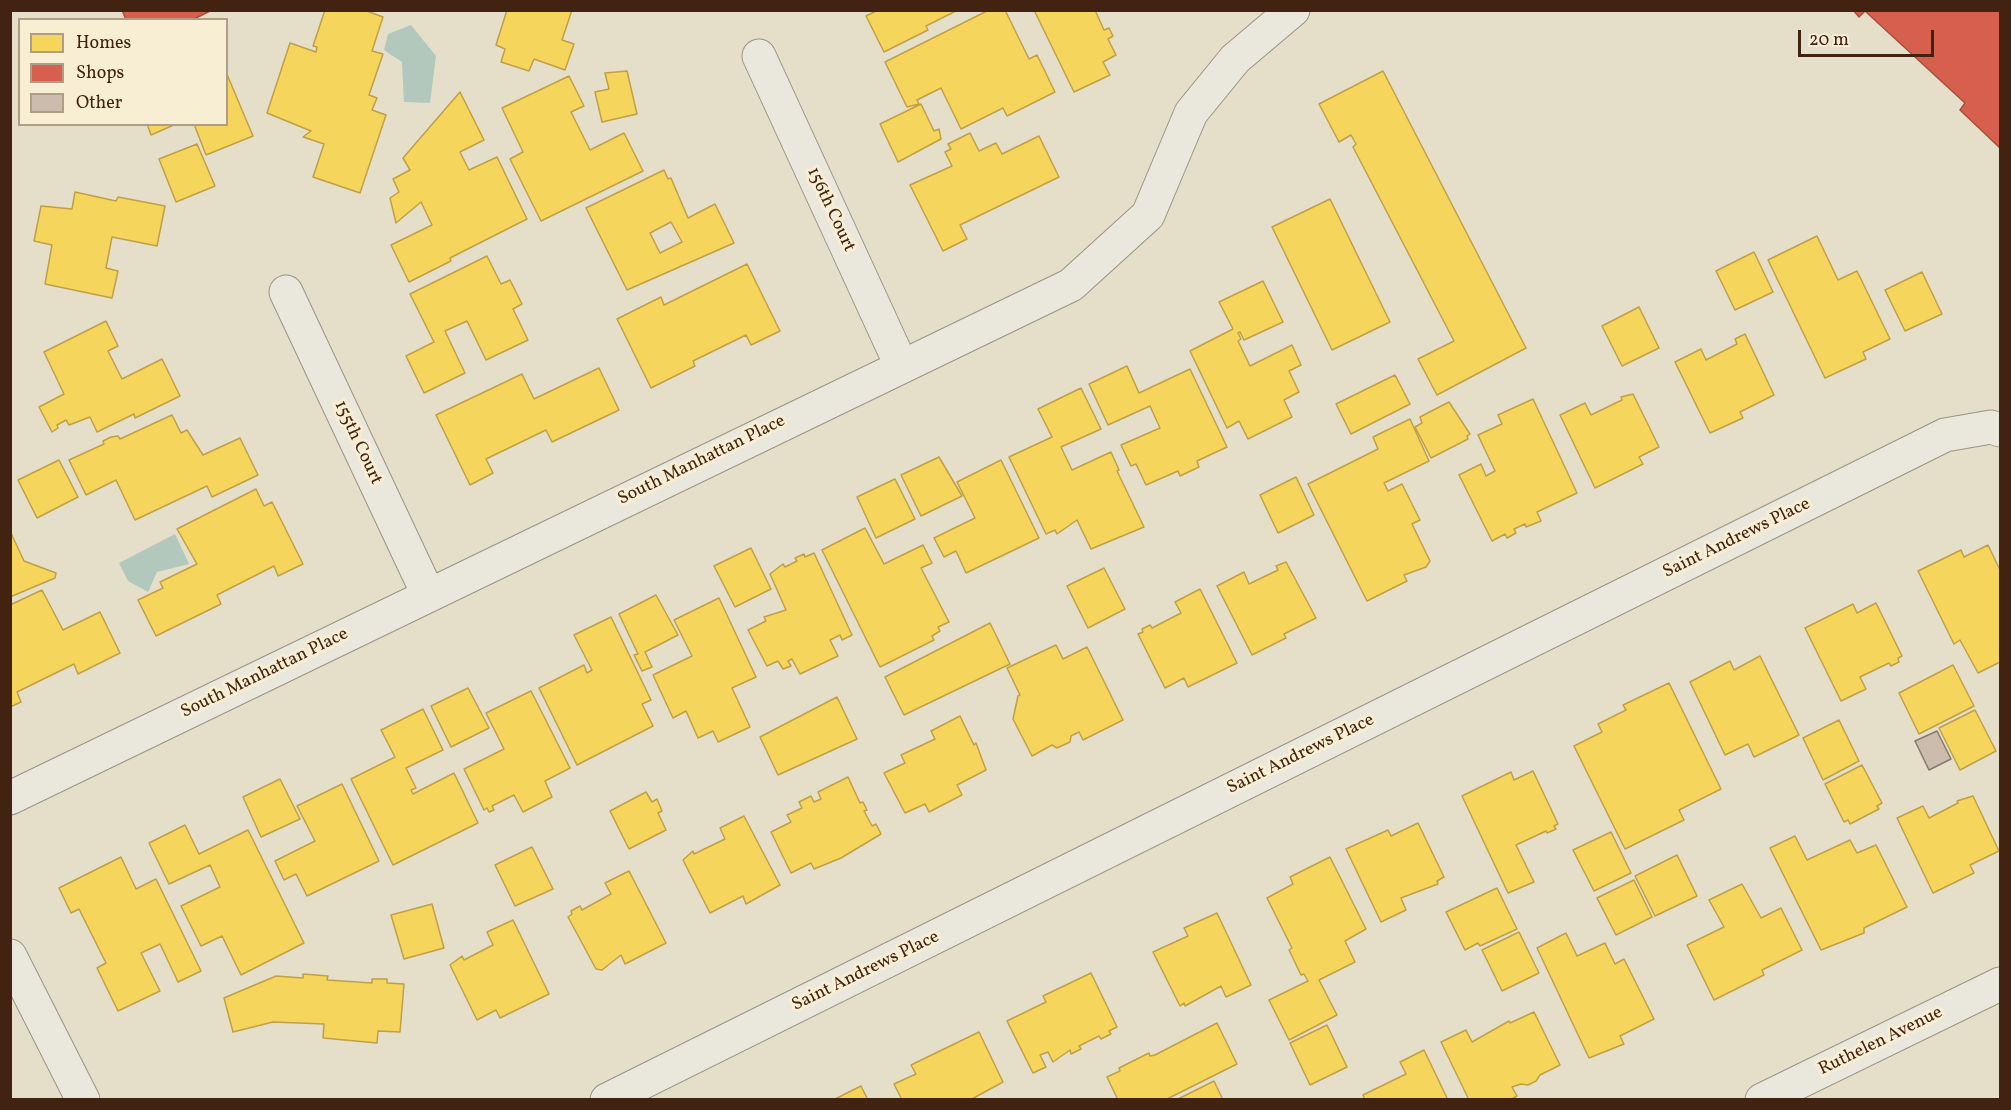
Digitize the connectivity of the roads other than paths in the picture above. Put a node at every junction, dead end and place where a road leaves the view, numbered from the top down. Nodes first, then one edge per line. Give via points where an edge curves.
1 (1293, 10) edge
2 (759, 56) dead end
3 (286, 292) dead end
4 (901, 365) junction
5 (2001, 430) edge
6 (428, 594) junction
7 (10, 798) edge
8 (10, 956) edge
9 (2001, 984) edge
10 (83, 1100) edge
11 (607, 1100) edge
12 (1762, 1100) edge

1 - 4 street, South Manhattan Place via 1235,59 1191,113 1148,215 1071,285
2 - 4 street, 156th Court
3 - 6 street, 155th Court
4 - 6 street, South Manhattan Place
5 - 11 street, Saint Andrews Place via 1991,427 1945,435
6 - 7 street, South Manhattan Place
8 - 10 street
9 - 12 street, Ruthelen Avenue

